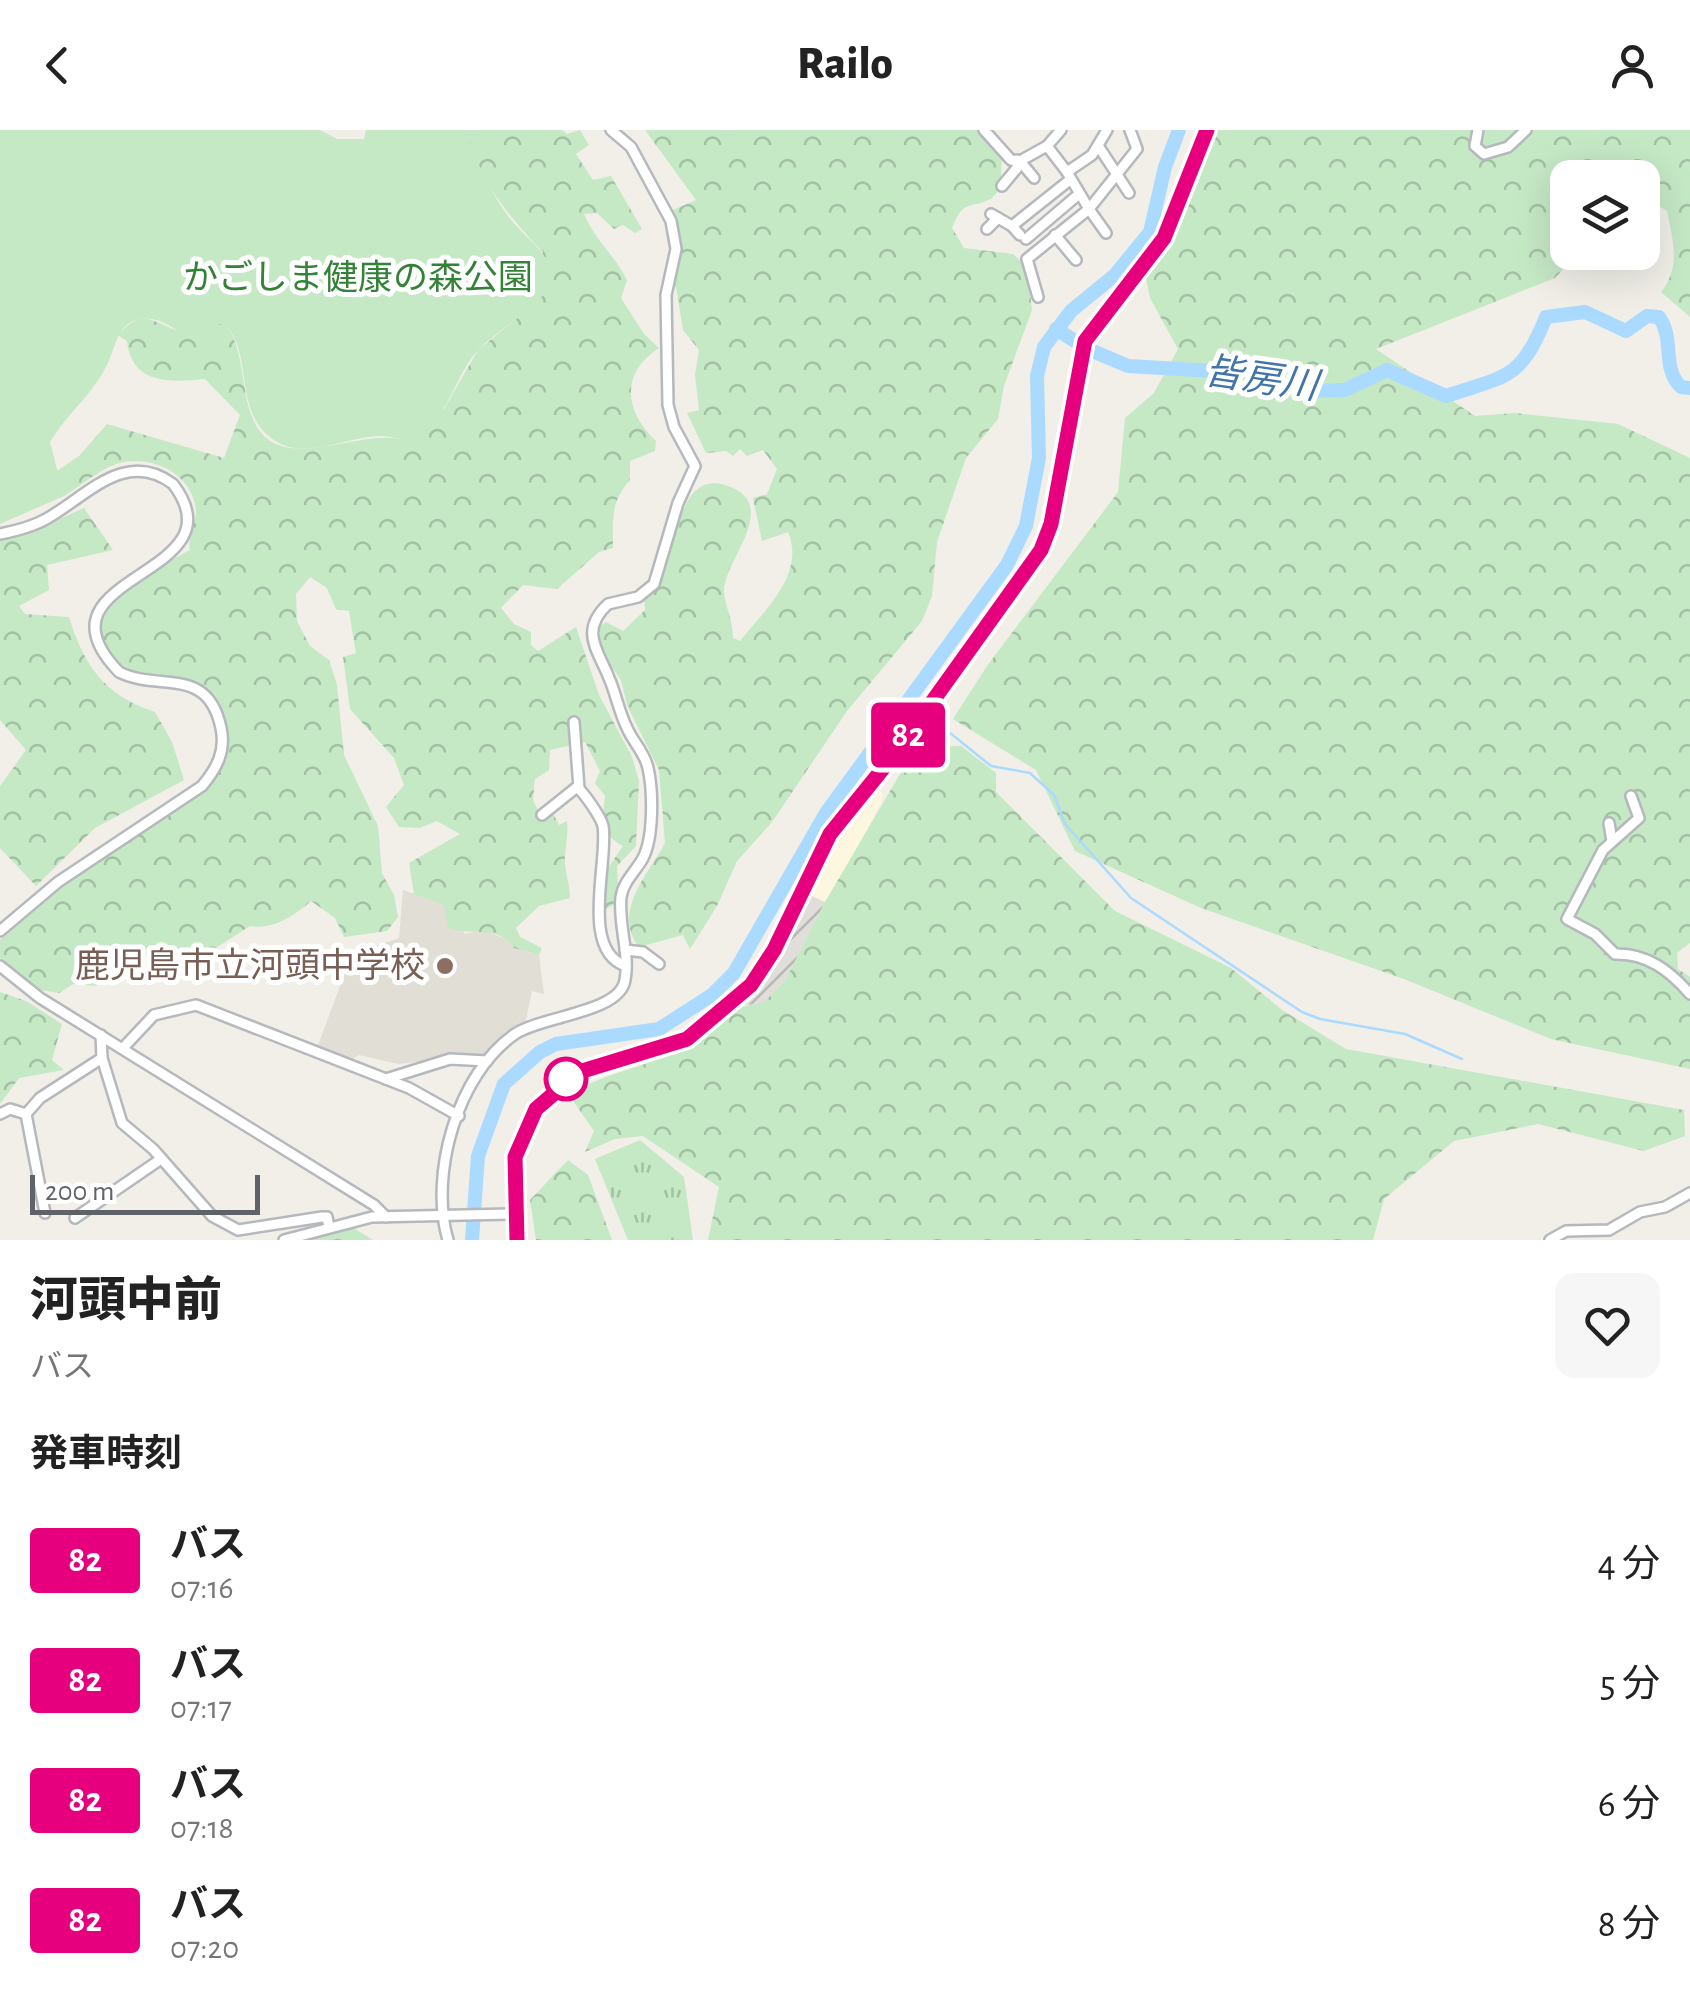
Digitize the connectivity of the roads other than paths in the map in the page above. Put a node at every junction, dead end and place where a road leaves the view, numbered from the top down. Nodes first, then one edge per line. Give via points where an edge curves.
1 (611, 130) edge
2 (984, 130) edge
3 (1061, 130) edge
4 (1106, 130) edge
5 (1130, 130) edge
6 (1207, 130) edge
7 (1478, 130) edge
8 (1526, 130) edge
9 (1048, 146) junction
10 (1099, 147) junction
11 (1018, 160) junction
12 (1117, 174) junction
13 (1069, 176) junction
14 (1034, 178) dead end
15 (1002, 186) dead end
16 (1080, 194) junction
17 (1129, 194) dead end
18 (1088, 209) junction
19 (1012, 226) junction
20 (987, 229) dead end
21 (1106, 233) dead end
22 (1055, 235) junction
23 (1076, 260) dead end
24 (1038, 296) dead end
25 (0, 534) edge
26 (574, 722) dead end
27 (579, 788) junction
28 (1631, 796) dead end
29 (542, 815) dead end
30 (1609, 823) dead end
31 (1612, 841) junction
32 (0, 932) edge
33 (625, 950) junction
34 (659, 964) dead end
35 (0, 966) edge
36 (626, 966) junction
37 (1690, 994) edge
38 (101, 1035) junction
39 (123, 1048) junction
40 (102, 1058) junction
41 (487, 1061) junction
42 (386, 1079) junction
43 (0, 1114) edge
44 (26, 1114) junction
45 (458, 1116) junction
46 (161, 1159) junction
47 (1690, 1193) edge
48 (45, 1214) dead end
49 (514, 1214) junction
50 (444, 1215) junction
51 (75, 1218) dead end
52 (386, 1218) junction
53 (329, 1227) junction
54 (284, 1240) edge
55 (448, 1240) edge
56 (517, 1240) edge
57 (1550, 1240) edge

1 - 33 street via 631,147 671,221 676,249 666,295 668,405 695,466 654,584 608,604 592,629 593,650 649,771 646,852 621,896
2 - 11 street
3 - 9 street
4 - 10 street
5 - 12 street via 1137,149
6 - 49 highway via 1164,238 1085,341 1041,550 830,834 751,985 687,1039 579,1072 536,1109 515,1157
7 - 8 street via 1475,146 1484,154 1508,147
9 - 11 street
9 - 13 street
10 - 12 street
10 - 13 street
11 - 14 street
11 - 15 street
12 - 17 street
12 - 18 street
13 - 16 street
13 - 19 street
16 - 18 street
16 - 19 street via 1023,237
18 - 21 street
18 - 22 street
19 - 20 street via 994,216
22 - 23 street
22 - 24 street via 1027,258
25 - 32 street via 40,522 114,475 144,471 173,484 186,514 180,541 164,562 105,600 95,618 96,634 119,672 202,693 222,731 221,756 202,786
26 - 27 street
27 - 29 street
27 - 36 street via 603,828 600,931 610,956
28 - 31 street via 1639,818
30 - 31 street
31 - 37 street via 1567,920 1615,954 1664,968
33 - 34 street via 643,952
33 - 36 street
35 - 38 street
36 - 41 street via 624,986 609,1003 538,1021
38 - 39 street
38 - 40 street
39 - 42 street via 154,1015 196,1004
39 - 52 street
40 - 44 street
40 - 46 street via 122,1123
41 - 42 street via 450,1059
41 - 45 street
42 - 45 street
43 - 44 street
44 - 48 street
45 - 50 street via 445,1170
46 - 51 street
46 - 53 street via 226,1227 326,1217
47 - 57 street via 1609,1230 1566,1231
49 - 50 street
49 - 56 highway
50 - 52 street
50 - 55 street
52 - 53 street
53 - 54 street

